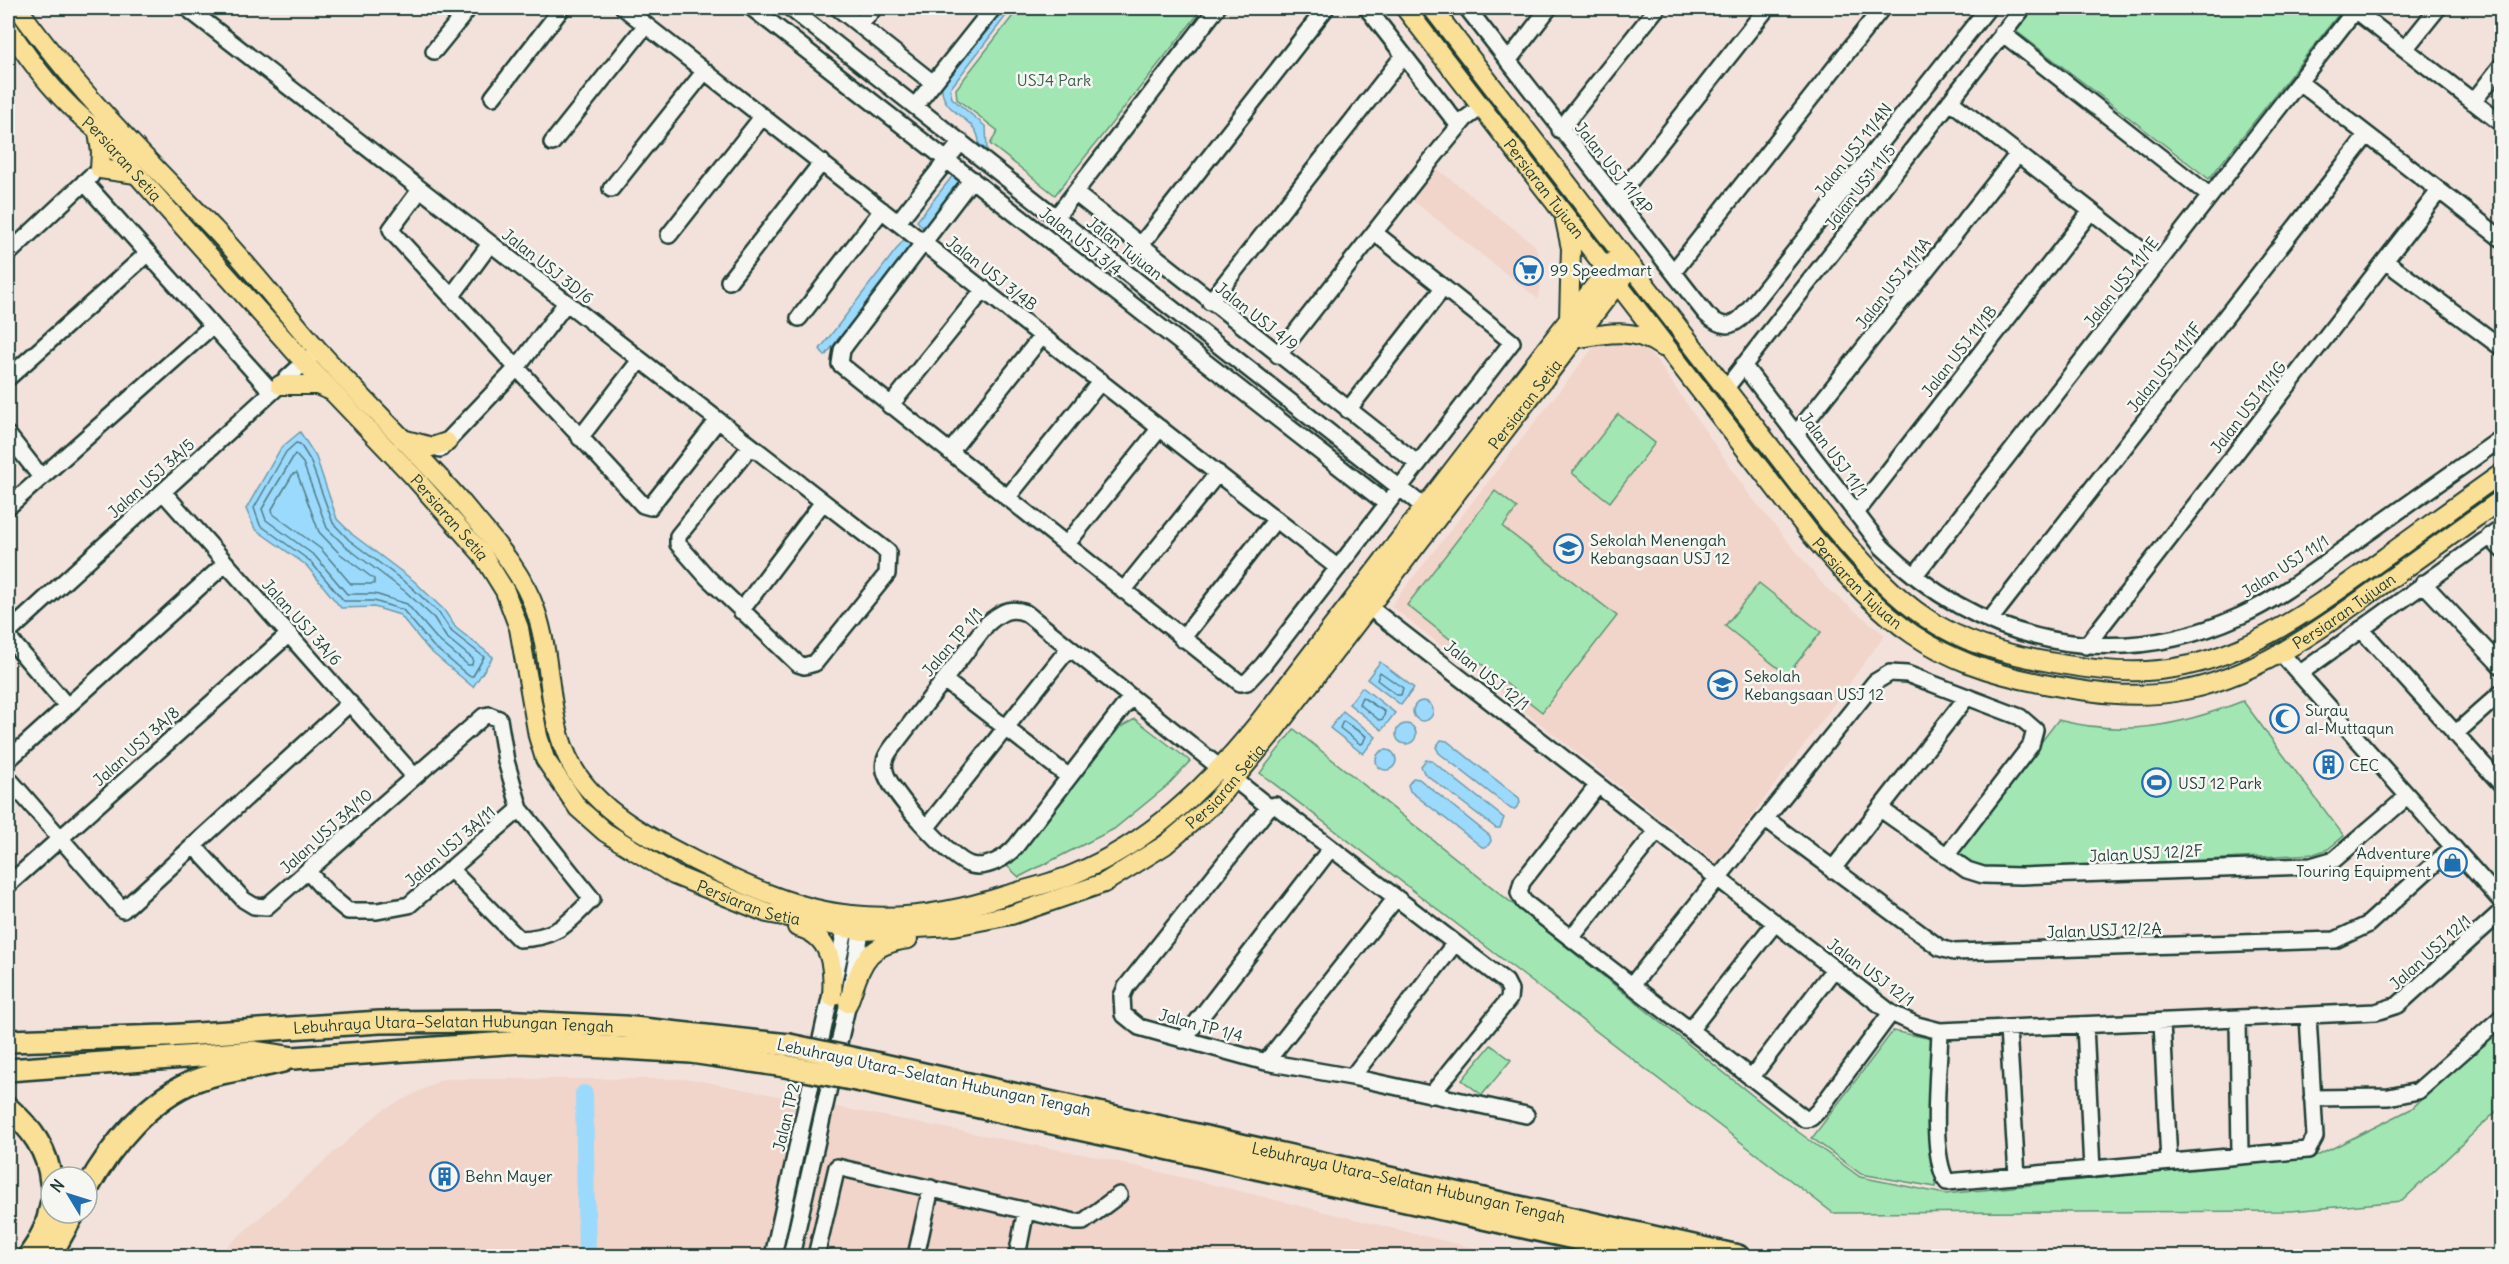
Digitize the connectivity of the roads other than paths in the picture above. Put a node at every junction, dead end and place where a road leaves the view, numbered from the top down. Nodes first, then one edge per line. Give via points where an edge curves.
1 (18, 8) edge
2 (187, 8) edge
3 (469, 8) edge
4 (562, 8) edge
5 (624, 8) edge
6 (752, 8) edge
7 (789, 8) edge
8 (838, 8) edge
9 (874, 8) edge
10 (993, 8) edge
11 (1217, 8) edge
12 (1326, 8) edge
13 (1367, 8) edge
14 (1405, 8) edge
15 (1467, 8) edge
16 (1550, 8) edge
17 (1657, 8) edge
18 (1767, 8) edge
19 (1882, 8) edge
20 (1988, 8) edge
21 (2023, 8) edge
22 (2438, 8) edge
23 (1436, 9) edge
24 (2353, 9) edge
25 (646, 25) junction
26 (860, 25) junction
27 (8, 28) edge
28 (2002, 33) junction
29 (2405, 49) junction
30 (435, 51) dead end
31 (1404, 55) junction
32 (1508, 61) junction
33 (2502, 65) edge
34 (705, 71) junction
35 (2299, 82) junction
36 (933, 83) junction
37 (492, 97) dead end
38 (1950, 101) junction
39 (2473, 102) junction
40 (1912, 104) junction
41 (915, 106) junction
42 (1480, 108) junction
43 (763, 116) junction
44 (1934, 121) junction
45 (2502, 124) edge
46 (1459, 126) junction
47 (97, 130) junction
48 (1560, 130) junction
49 (2367, 135) junction
50 (961, 142) junction
51 (552, 143) dead end
52 (124, 148) junction
53 (2018, 154) junction
54 (947, 160) junction
55 (822, 162) junction
56 (100, 169) junction
57 (136, 174) junction
58 (972, 179) junction
59 (84, 182) junction
60 (611, 189) dead end
61 (420, 190) junction
62 (2439, 191) junction
63 (1075, 193) junction
64 (2210, 196) junction
65 (1616, 200) junction
66 (882, 210) junction
67 (2091, 211) junction
68 (1564, 214) junction
69 (1056, 217) junction
70 (898, 222) junction
71 (1375, 232) junction
72 (669, 235) dead end
73 (2502, 239) edge
74 (924, 242) junction
75 (490, 244) junction
76 (1140, 246) junction
77 (148, 253) junction
78 (8, 254) edge
79 (1626, 259) junction
80 (2385, 261) junction
81 (2158, 263) junction
82 (1674, 271) junction
83 (1613, 277) junction
84 (729, 281) dead end
85 (1443, 288) junction
86 (984, 290) junction
87 (451, 297) junction
88 (1210, 302) junction
89 (566, 303) junction
90 (1745, 315) joint
91 (799, 318) dead end
92 (1569, 319) junction
93 (212, 326) junction
94 (1042, 336) junction
95 (1575, 339) junction
96 (292, 348) junction
97 (2502, 348) edge
98 (318, 350) junction
99 (1278, 356) junction
100 (1674, 356) junction
101 (640, 360) junction
102 (305, 363) junction
103 (1743, 365) junction
104 (516, 369) junction
105 (8, 378) edge
106 (1101, 381) junction
107 (281, 384) junction
108 (1725, 388) junction
109 (329, 390) junction
110 (890, 406) junction
111 (1348, 410) junction
112 (718, 420) junction
113 (1160, 428) junction
114 (1796, 434) junction
115 (8, 435) edge
116 (400, 438) junction
117 (580, 438) junction
118 (2502, 438) edge
119 (447, 442) junction
120 (751, 446) junction
121 (950, 452) junction
122 (1418, 464) junction
123 (419, 470) junction
124 (1218, 473) junction
125 (2502, 473) edge
126 (40, 477) junction
127 (449, 488) junction
128 (1400, 488) junction
129 (163, 492) junction
130 (1007, 498) junction
131 (2502, 499) edge
132 (823, 502) junction
133 (1387, 504) junction
134 (8, 507) edge
135 (1431, 513) junction
136 (1856, 513) junction
137 (1276, 519) junction
138 (2495, 532) edge
139 (1066, 545) junction
140 (2502, 550) edge
141 (226, 563) junction
142 (1338, 568) junction
143 (1915, 575) junction
144 (2423, 583) junction
145 (1123, 591) junction
146 (1351, 603) junction
147 (1369, 607) junction
148 (741, 611) junction
149 (1989, 621) junction
150 (2361, 629) junction
151 (289, 634) junction
152 (8, 635) edge
153 (1182, 639) junction
154 (2086, 646) junction
155 (1069, 648) junction
156 (2280, 652) junction
157 (2021, 657) junction
158 (2502, 667) edge
159 (2299, 674) junction
160 (2016, 678) junction
161 (944, 680) junction
162 (2502, 692) edge
163 (1131, 697) junction
164 (1967, 697) junction
165 (350, 703) junction
166 (67, 706) junction
167 (484, 716) joint
168 (1006, 728) junction
169 (2455, 734) junction
170 (8, 760) edge
171 (1228, 774) junction
172 (414, 776) junction
173 (1069, 777) junction
174 (8, 778) edge
175 (1598, 785) junction
176 (2502, 785) edge
177 (2408, 796) junction
178 (1269, 807) junction
179 (520, 809) junction
180 (1882, 810) junction
181 (1766, 819) junction
182 (927, 827) junction
183 (1657, 831) junction
184 (60, 838) junction
185 (193, 845) junction
186 (2453, 847) junction
187 (1331, 848) junction
188 (1946, 856) junction
189 (451, 870) junction
190 (1832, 870) junction
191 (309, 872) junction
192 (674, 875) junction
193 (1718, 879) junction
194 (8, 885) edge
195 (1396, 898) junction
196 (2502, 902) edge
197 (2502, 911) edge
198 (1011, 915) junction
199 (855, 923) junction
200 (1775, 923) junction
201 (1571, 938) junction
202 (1455, 943) junction
203 (1834, 969) junction
204 (1632, 985) junction
205 (840, 1000) junction
206 (1891, 1014) junction
207 (2308, 1016) junction
208 (2502, 1017) edge
209 (2238, 1018) junction
210 (2162, 1022) junction
211 (2085, 1025) junction
212 (2008, 1029) junction
213 (1690, 1030) junction
214 (1940, 1031) junction
215 (8, 1032) edge
216 (60, 1038) junction
217 (1183, 1040) junction
218 (8, 1041) edge
219 (787, 1055) junction
220 (293, 1058) junction
221 (1266, 1062) junction
222 (8, 1070) edge
223 (868, 1072) junction
224 (1352, 1077) junction
225 (1751, 1078) junction
226 (1431, 1095) junction
227 (2312, 1098) junction
228 (8, 1108) edge
229 (1526, 1115) dead end
230 (2240, 1154) junction
231 (2169, 1162) junction
232 (48, 1165) edge
233 (2092, 1170) junction
234 (99, 1173) edge
235 (2017, 1176) junction
236 (931, 1188) junction
237 (1119, 1195) dead end
238 (1026, 1210) junction
239 (47, 1225) edge
240 (67, 1225) edge
241 (29, 1257) edge
242 (50, 1257) edge
243 (773, 1257) edge
244 (791, 1257) edge
245 (816, 1257) edge
246 (916, 1257) edge
247 (1017, 1257) edge
248 (1655, 1257) edge
249 (1738, 1257) edge

1 - 52 main road, Persiaran Setia
2 - 61 street, Jalan USJ 3D/6
3 - 30 street
4 - 37 street
5 - 25 street, Jalan USJ 3/4B
6 - 54 street, Jalan USJ 3/4
7 - 41 street, Jalan Tujuan
8 - 26 street
9 - 26 street
10 - 36 street
11 - 63 street
12 - 76 street
13 - 31 street
14 - 42 main road, Persiaran Tujuan
15 - 32 street, Jalan USJ 11/4P
16 - 32 street
17 - 48 street
18 - 65 street
19 - 82 street
20 - 40 street, Jalan USJ 11/4N
21 - 28 street, Jalan USJ 11/5
22 - 29 street
23 - 79 main road, Persiaran Tujuan
24 - 29 street
24 - 35 street, Jalan USJ 11/1E
25 - 34 street, Jalan USJ 3/4B
25 - 51 street
26 - 36 street
27 - 47 main road, Persiaran Setia via 33,66 69,108
28 - 38 street, Jalan USJ 11/5
28 - 64 street
29 - 39 street
31 - 46 street
31 - 88 street
32 - 48 street, Jalan USJ 11/4P
33 - 39 street
34 - 43 street, Jalan USJ 3/4B
34 - 60 street
35 - 49 street
35 - 64 street, Jalan USJ 11/1E
36 - 41 street
38 - 44 street, Jalan USJ 11/5
38 - 53 street
39 - 45 street
40 - 44 street
40 - 90 street, Jalan USJ 11/4N
41 - 50 street, Jalan Tujuan
42 - 46 street
42 - 68 main road, Persiaran Tujuan
43 - 55 street, Jalan USJ 3/4B
43 - 72 street
44 - 103 street, Jalan USJ 11/5
46 - 71 street
47 - 52 main road, Persiaran Setia
47 - 56 main road
48 - 65 street, Jalan USJ 11/4P
49 - 62 street
49 - 149 street, Jalan USJ 11/1F
50 - 54 street
50 - 69 street, Jalan Tujuan
52 - 56 street
52 - 57 main road, Persiaran Setia
52 - 98 main road, Persiaran Setia via 240,256
53 - 67 street
53 - 114 street, Jalan USJ 11/1A
54 - 58 street, Jalan USJ 3/4
54 - 70 street
55 - 66 street, Jalan USJ 3/4B
55 - 84 street
56 - 57 main road
56 - 59 street
57 - 96 main road, Persiaran Setia
58 - 74 street
58 - 133 street, Jalan USJ 3/4
59 - 77 street
59 - 78 street
61 - 75 street, Jalan USJ 3D/6
61 - 87 street via 391,229
62 - 73 street
62 - 80 street, Jalan USJ 11/1G
63 - 69 street
63 - 76 street, Jalan USJ 4/9
64 - 81 street, Jalan USJ 11/1E
65 - 82 street, Jalan USJ 11/4P
66 - 70 street, Jalan USJ 3/4B
66 - 91 street
67 - 81 street
67 - 136 street, Jalan USJ 11/1B
68 - 83 main road, Persiaran Tujuan
68 - 92 main road via 1571,249
69 - 128 street, Jalan Tujuan
70 - 74 street, Jalan USJ 3/4B
71 - 85 street
71 - 99 street
74 - 86 street, Jalan USJ 3/4B
74 - 110 street via 842,350 840,364 844,370
75 - 87 street
75 - 89 street, Jalan USJ 3D/6
76 - 88 street, Jalan USJ 4/9
77 - 93 street
77 - 105 street
79 - 83 main road, Persiaran Setia
79 - 108 main road, Persiaran Tujuan
80 - 97 street
80 - 154 street, Jalan USJ 11/1G
81 - 143 street, Jalan USJ 11/1E
82 - 90 street, Jalan USJ 11/4P via 1715,322 1731,326
83 - 92 main road, Persiaran Setia
83 - 95 main road, Persiaran Setia
83 - 100 main road, Persiaran Tujuan
85 - 111 street
85 - 122 street via 1512,342
86 - 94 street, Jalan USJ 3/4B
86 - 110 street
87 - 104 street
88 - 99 street, Jalan USJ 4/9
89 - 101 street, Jalan USJ 3D/6
89 - 104 street
92 - 135 main road, Persiaran Setia
93 - 107 street
93 - 126 street
94 - 106 street, Jalan USJ 3/4B
94 - 121 street
95 - 100 main road via 1631,333 1648,337
95 - 135 main road, Persiaran Setia
96 - 102 main road, Persiaran Setia
96 - 107 main road
98 - 102 street, Jalan USJ 3A/5
98 - 116 main road, Persiaran Setia
99 - 111 street, Jalan USJ 4/9
100 - 160 main road, Persiaran Tujuan via 1862,595 1931,647
101 - 112 street, Jalan USJ 3D/6
101 - 117 street
102 - 107 street, Jalan USJ 3A/5
102 - 109 main road, Persiaran Setia
103 - 108 street, Jalan USJ 11/5
103 - 114 street, Jalan USJ 11/1
104 - 117 street
104 - 119 street
106 - 113 street, Jalan USJ 3/4B
106 - 130 street
107 - 109 main road via 310,384
107 - 129 street, Jalan USJ 3A/5
108 - 157 main road, Persiaran Tujuan via 1877,580 1941,629 1963,640
109 - 123 main road, Persiaran Setia
110 - 121 street
111 - 122 street, Jalan USJ 4/9
112 - 117 street via 650,507 643,505
112 - 120 street, Jalan USJ 3D/6
113 - 124 street, Jalan USJ 3/4B
113 - 139 street
114 - 136 street, Jalan USJ 11/1
115 - 126 street
116 - 119 main road via 432,447
116 - 123 main road, Persiaran Setia
118 - 154 street, Jalan USJ 11/1 via 2299,581 2240,616 2160,642
119 - 123 street
119 - 127 main road via 442,461
120 - 132 street, Jalan USJ 3D/6
120 - 148 street via 678,536 678,544
121 - 130 street
122 - 128 street
123 - 127 main road, Persiaran Setia
123 - 192 main road, Persiaran Setia via 505,591 519,627 538,736 545,759 560,783 578,808 605,832
124 - 137 street, Jalan USJ 3/4B
124 - 145 street
125 - 157 main road, Persiaran Tujuan via 2337,591 2238,650 2186,665 2128,672
126 - 134 street
127 - 199 main road, Persiaran Setia via 522,579 537,615 559,732 572,766 592,791 617,816 678,852 744,885
128 - 133 street
128 - 135 street, Jalan Tujuan
129 - 141 street, Jalan USJ 3A/6
129 - 152 street, Jalan USJ 3A/5
130 - 139 street
131 - 156 main road, Persiaran Tujuan via 2326,626
132 - 148 street
132 - 148 street, Jalan USJ 3D/6 via 888,552 887,574 815,663 798,664
133 - 142 street
135 - 146 main road, Persiaran Setia
135 - 147 main road, Persiaran Setia
136 - 143 street, Jalan USJ 11/1 via 1882,547
137 - 142 street, Jalan USJ 3/4B
137 - 153 street
138 - 140 street
138 - 144 street
139 - 145 street
141 - 151 street, Jalan USJ 3A/6
141 - 166 street
142 - 153 street via 1247,682 1239,683
143 - 149 street, Jalan USJ 11/1
144 - 150 street
144 - 158 street
145 - 153 street
146 - 147 main road
146 - 171 main road, Persiaran Setia
147 - 171 main road, Persiaran Setia
147 - 175 street, Jalan USJ 12/1
149 - 154 street, Jalan USJ 11/1 via 2033,637
150 - 159 street
150 - 169 street
151 - 165 street, Jalan USJ 3A/6
151 - 184 street, Jalan USJ 3A/8
152 - 166 street
155 - 161 street, Jalan TP 1/1 via 1026,614 1006,610 987,624
155 - 163 street, Jalan TP 1/1
155 - 168 street
156 - 159 street
156 - 160 main road, Persiaran Tujuan via 2225,679 2176,692 2125,695
157 - 160 main road via 2012,667
159 - 177 street
161 - 168 street
161 - 182 street, Jalan TP 1/1 via 891,749 884,766 894,790
162 - 169 street
163 - 171 street, Jalan TP 1/1
163 - 173 street
164 - 180 street
164 - 181 street via 1907,674 1890,674 1875,682
164 - 188 street via 2026,720 2035,730 2031,745
165 - 172 street, Jalan USJ 3A/6
165 - 185 street
166 - 170 street
167 - 172 street, Jalan USJ 3A/10
167 - 179 street, Jalan USJ 3A/11 via 499,719
168 - 173 street
168 - 182 street
169 - 176 street
171 - 178 street
171 - 198 main road, Persiaran Setia via 1191,825 1135,864 1104,883
171 - 199 main road, Persiaran Setia via 1142,838 1076,873 962,909
172 - 191 street, Jalan USJ 3A/10
173 - 182 street, Jalan TP 1/1 via 1009,853 990,863 974,866 958,858
174 - 184 street
175 - 183 street, Jalan USJ 12/1
175 - 201 street via 1522,882 1519,893 1524,902
177 - 186 street
177 - 188 street, Jalan USJ 12/2F via 2335,859 2311,866 2001,877 1967,870
178 - 187 street via 1275,805
178 - 217 street, Jalan TP 1/4 via 1132,978 1122,996 1123,1014 1130,1021
179 - 189 street, Jalan USJ 3A/11
179 - 189 street via 592,899 559,932 537,939 519,939
180 - 188 street, Jalan USJ 12/2F
180 - 190 street
181 - 190 street, Jalan USJ 12/2A
181 - 193 street
183 - 193 street, Jalan USJ 12/1
183 - 201 street
184 - 185 street via 123,910
184 - 194 street, Jalan USJ 3A/8
185 - 191 street, Jalan USJ 3A/10 via 254,906 266,907
186 - 190 street, Jalan USJ 12/2A via 2367,925 2335,940 1954,952 1940,948
186 - 196 street
187 - 195 street
187 - 217 street
189 - 191 street, Jalan USJ 3A/11 via 409,905 377,911 348,911
192 - 199 main road, Persiaran Setia via 767,913
192 - 205 main road via 728,905 807,929 821,940 831,956
193 - 200 street, Jalan USJ 12/1
193 - 204 street
195 - 202 street
195 - 221 street
197 - 207 street, Jalan USJ 12/1 via 2398,1005 2376,1012
198 - 199 main road, Persiaran Setia via 954,926
198 - 205 main road via 956,933 892,941 876,947
199 - 205 street, Jalan TP2
200 - 203 street, Jalan USJ 12/1
200 - 213 street
201 - 204 street
202 - 224 street
202 - 226 street via 1506,982 1509,999
203 - 206 street, Jalan USJ 12/1
203 - 225 street
204 - 213 street
205 - 243 street, Jalan TP2
205 - 244 street, Jalan TP2
206 - 214 street, Jalan USJ 12/1
206 - 225 street via 1811,1118 1805,1119
207 - 209 street, Jalan USJ 12/1
207 - 227 street
208 - 227 street via 2418,1091 2389,1097
209 - 210 street, Jalan USJ 12/1
209 - 230 street
210 - 211 street, Jalan USJ 12/1
210 - 231 street
211 - 212 street, Jalan USJ 12/1
211 - 233 street
212 - 214 street, Jalan USJ 12/1
212 - 235 street
213 - 225 street
214 - 235 street via 1937,1150 1943,1175 1947,1182
215 - 216 highway
216 - 218 highway, Lebuhraya Utara–Selatan Hubungan Tengah
216 - 219 highway, Lebuhraya Utara–Selatan Hubungan Tengah via 166,1036 380,1022 499,1021 624,1027
217 - 221 street, Jalan TP 1/4
219 - 220 highway, Lebuhraya Utara–Selatan Hubungan Tengah via 521,1042
219 - 223 highway, Lebuhraya Utara–Selatan Hubungan Tengah, bridge
220 - 222 highway, Lebuhraya Utara–Selatan Hubungan Tengah via 253,1052
220 - 234 highway via 197,1080 166,1096 130,1130
221 - 224 street, Jalan TP 1/4
223 - 248 highway, Lebuhraya Utara–Selatan Hubungan Tengah
223 - 249 highway, Lebuhraya Utara–Selatan Hubungan Tengah
224 - 226 street, Jalan TP 1/4
226 - 229 street, Jalan TP 1/4
227 - 230 street via 2313,1144 2302,1152
228 - 232 highway via 36,1136
230 - 231 street
231 - 233 street
233 - 235 street
236 - 238 street
236 - 245 street via 837,1167
236 - 246 street
237 - 238 street via 1083,1222
238 - 247 street
239 - 241 highway
240 - 242 highway

